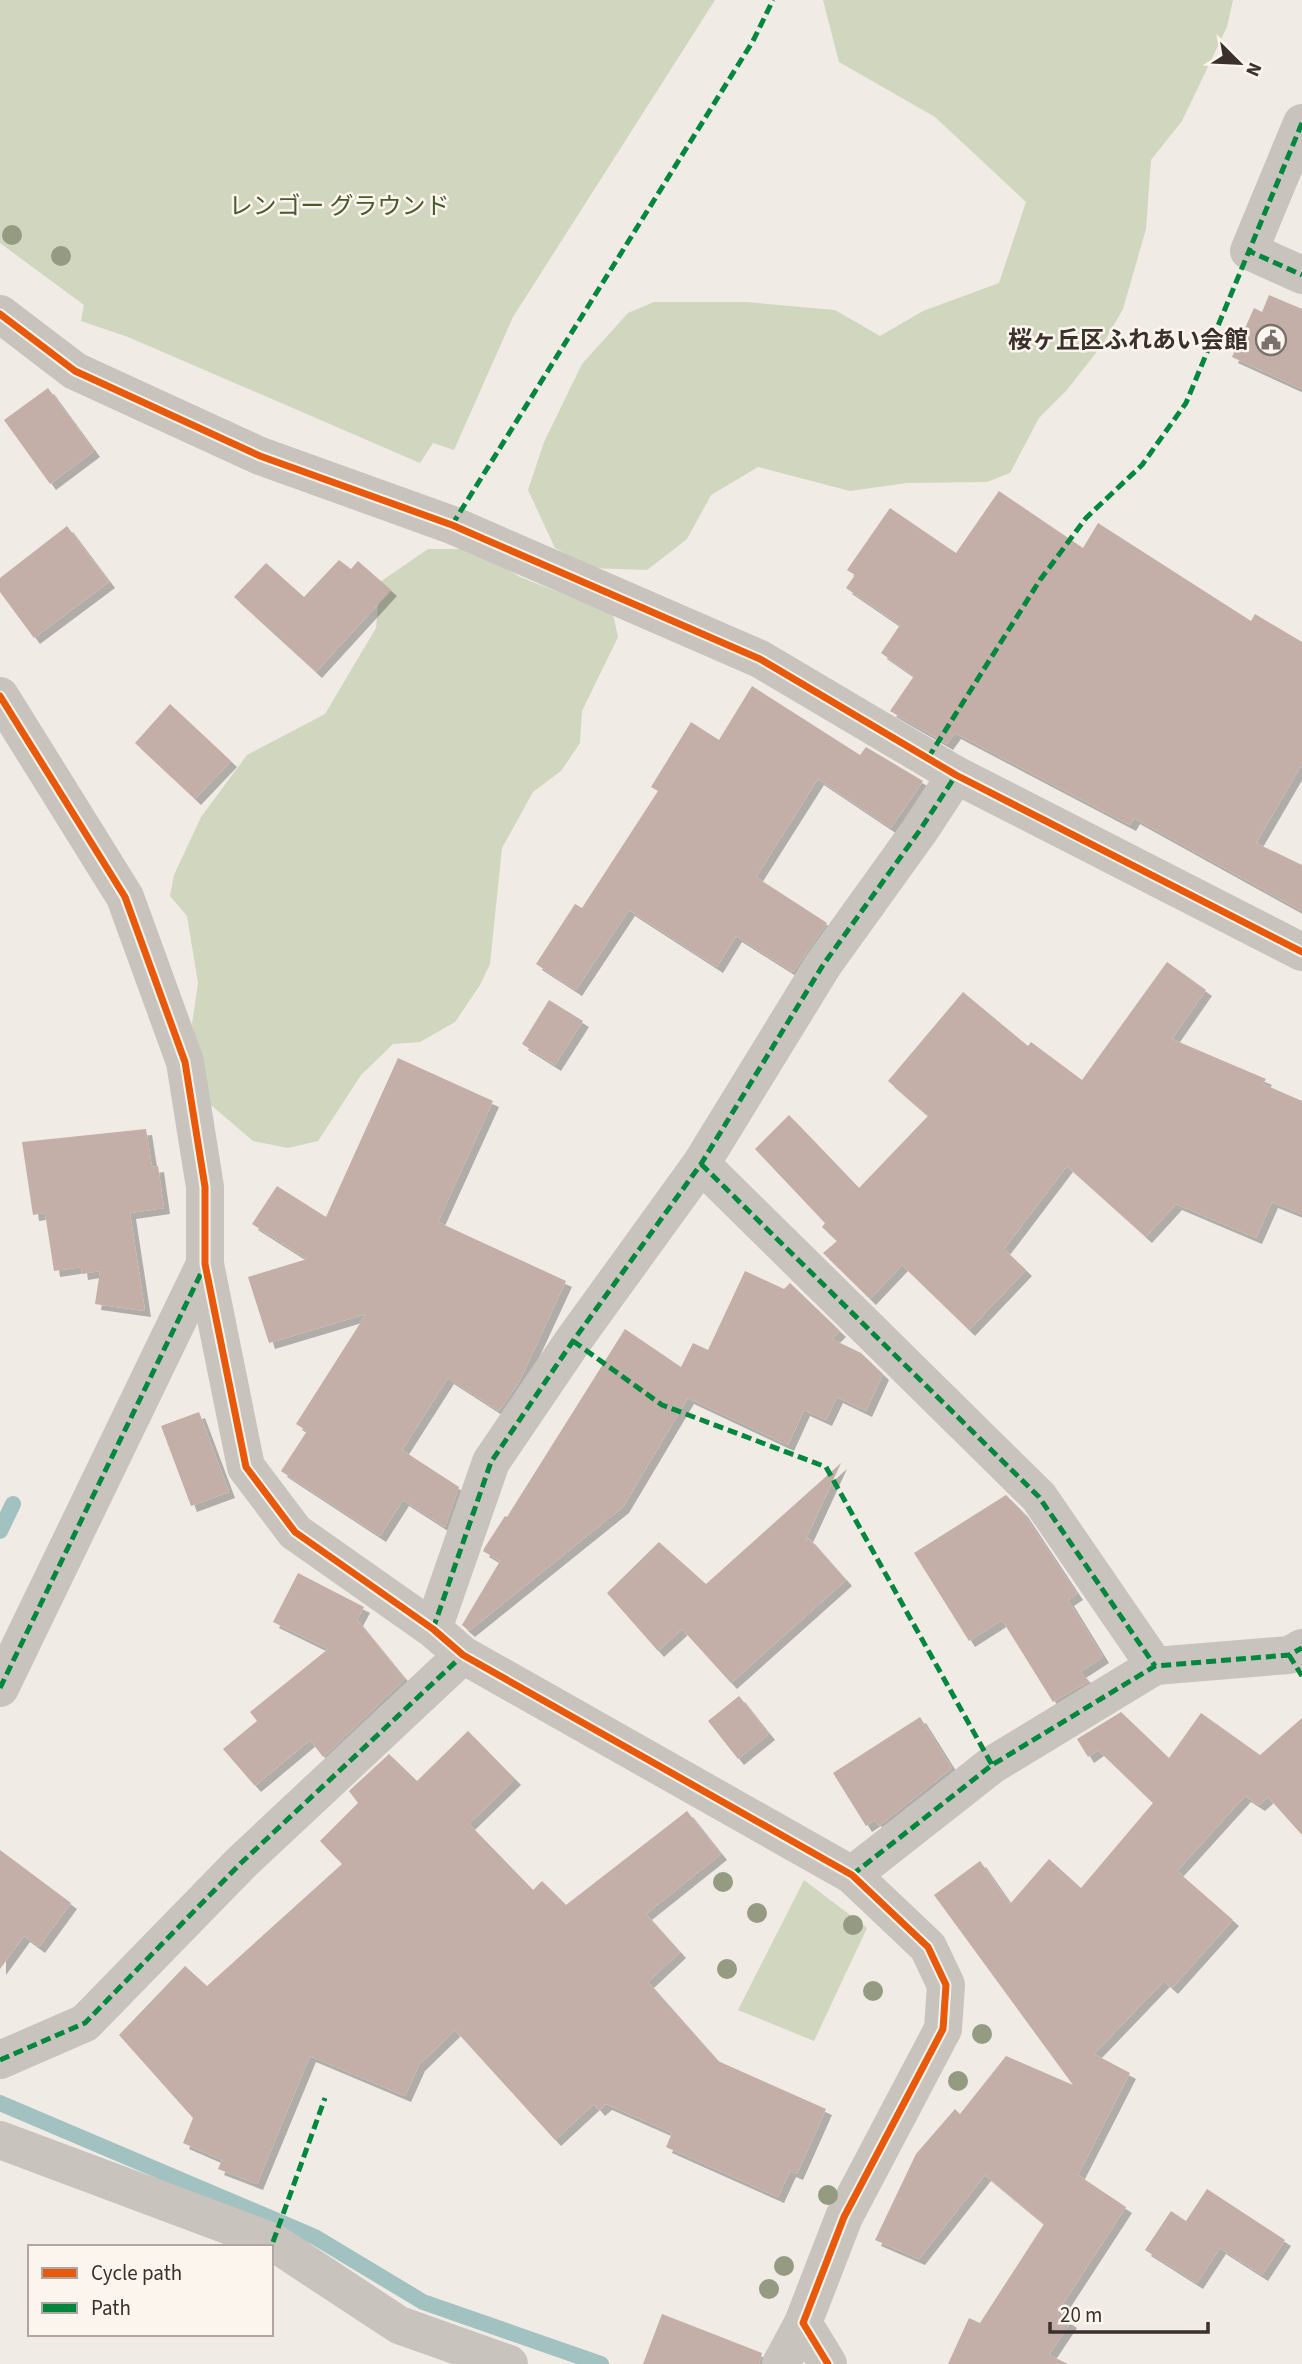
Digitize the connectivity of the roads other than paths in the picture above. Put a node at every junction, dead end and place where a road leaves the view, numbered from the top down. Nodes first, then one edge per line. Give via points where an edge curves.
1 (1302, 122) edge
2 (1302, 275) edge
3 (0, 314) edge
4 (0, 696) edge
5 (956, 775) junction
6 (1302, 952) edge
7 (701, 1164) junction
8 (205, 1264) junction
9 (433, 1629) junction
10 (463, 1655) junction
11 (1298, 1660) edge
12 (1155, 1666) junction
13 (0, 1688) edge
14 (852, 1875) junction
15 (0, 2060) edge
16 (0, 2140) edge
17 (803, 2323) junction
18 (509, 2364) edge
19 (781, 2364) edge
20 (828, 2364) edge

1 - 2 street via 1249,251
3 - 5 street via 75,371 248,450 452,525 760,659
4 - 8 street via 125,897 180,1049 205,1187
5 - 6 street
5 - 7 street via 823,965
7 - 9 street via 491,1462
7 - 12 street via 1039,1497
8 - 9 street via 246,1467 295,1532
8 - 13 street
9 - 10 street
10 - 14 street
10 - 15 street via 241,1863 85,2023
11 - 12 street
12 - 14 street via 992,1765
14 - 17 street via 928,1947 946,1985 943,2029 844,2217
16 - 18 street via 273,2242 399,2325
17 - 19 street
17 - 20 street

